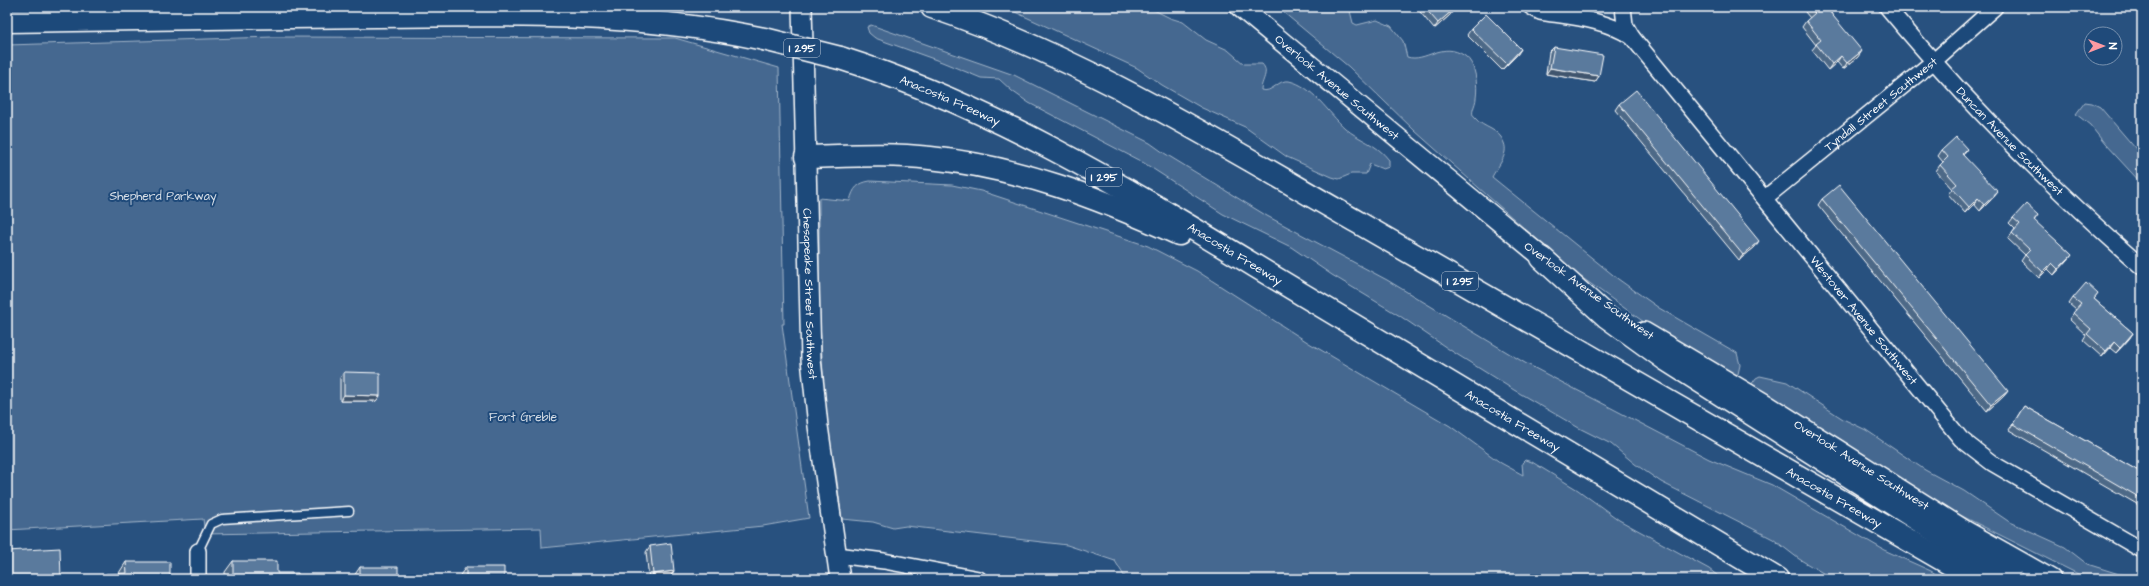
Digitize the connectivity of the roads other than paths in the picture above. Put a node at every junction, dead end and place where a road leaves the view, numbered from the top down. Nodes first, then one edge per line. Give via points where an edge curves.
1 (802, 7) edge
2 (932, 7) edge
3 (1531, 7) edge
4 (1624, 7) edge
5 (1887, 7) edge
6 (1995, 7) edge
7 (1245, 9) edge
8 (214, 18) junction
9 (7, 21) edge
10 (7, 34) edge
11 (1632, 37) junction
12 (1934, 61) junction
13 (806, 157) junction
14 (1765, 198) junction
15 (1542, 258) junction
16 (2142, 267) edge
17 (1353, 325) junction
18 (349, 511) dead end
19 (2142, 550) edge
20 (198, 551) joint
21 (837, 555) junction
22 (198, 579) edge
23 (840, 579) edge
24 (979, 579) edge
25 (1777, 579) edge
26 (1976, 579) edge
27 (2011, 579) edge
28 (2052, 579) edge

1 - 13 street, Chesapeake Street Southwest
2 - 26 highway, Anacostia Freeway / I 295 via 1038,47 1132,95 1388,239
3 - 11 street, Westover Avenue Southwest via 1540,12 1606,23
4 - 11 street, Westover Avenue Southwest via 1625,25
5 - 12 street, Duncan Avenue Southwest
6 - 12 street, Tyndall Street Southwest
7 - 15 street, Overlook Avenue Southwest
8 - 9 highway, Anacostia Freeway / I 295
8 - 10 highway via 103,32
8 - 17 highway, Anacostia Freeway / I 295, bridge via 592,16 681,24 764,39 840,58 931,89 1044,143 1157,207
11 - 14 street, Westover Avenue Southwest
12 - 14 street, Tyndall Street Southwest
12 - 16 street, Duncan Avenue Southwest via 2028,161
13 - 17 highway via 865,155 929,158 978,164 1038,178 1092,197 1179,234
13 - 21 street, Chesapeake Street Southwest via 811,359
14 - 19 street, Westover Avenue Southwest via 1966,444 1992,463
15 - 27 highway via 1607,317 1665,359
15 - 28 street, Overlook Avenue Southwest via 1643,332 1779,412 1966,531
17 - 25 highway, Anacostia Freeway / I 295
18 - 20 lane via 222,519 211,524
20 - 22 street
21 - 23 street, Chesapeake Street Southwest
21 - 24 street

